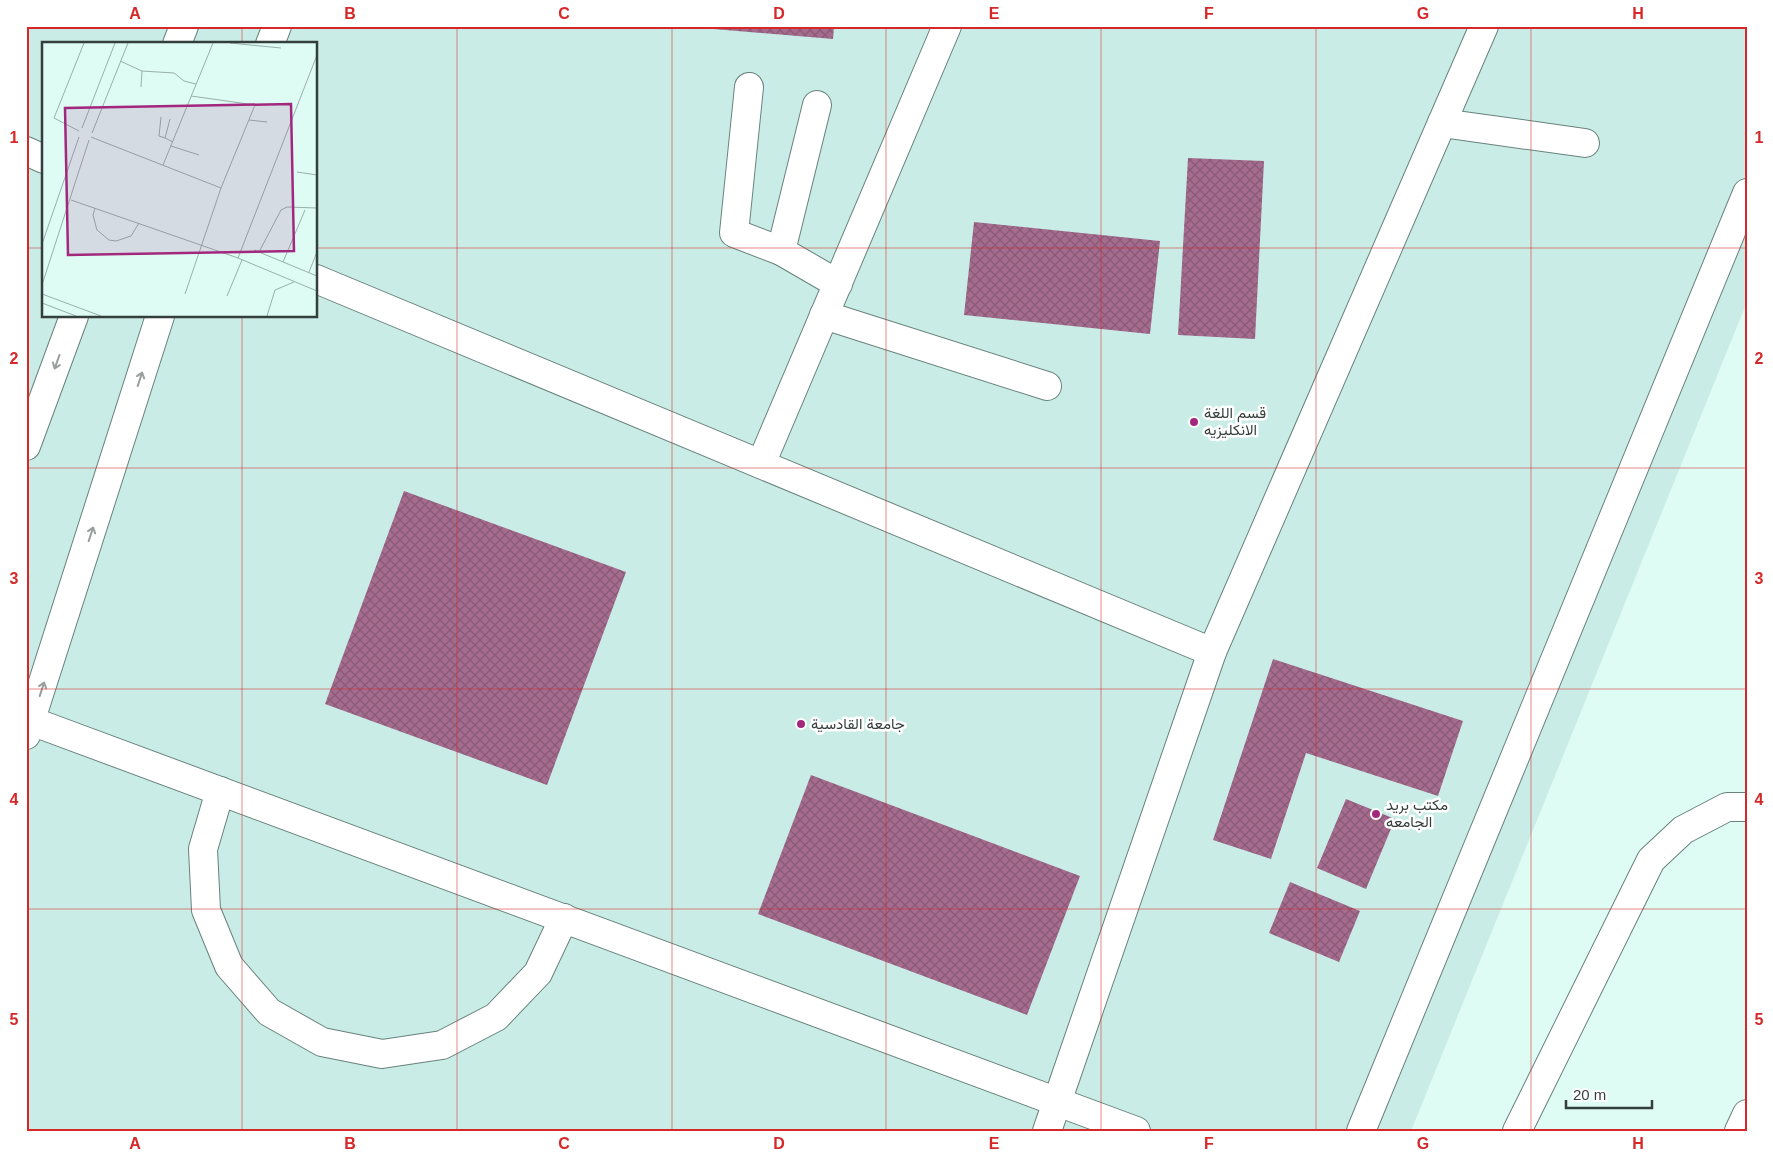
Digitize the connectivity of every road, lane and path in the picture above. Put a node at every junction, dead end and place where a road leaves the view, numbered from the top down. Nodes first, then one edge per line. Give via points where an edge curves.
1 (184, 26) edge
2 (277, 26) edge
3 (947, 26) edge
4 (1484, 26) edge
5 (178, 42) edge
6 (271, 42) edge
7 (749, 87) dead end
8 (817, 105) dead end
9 (1442, 123) junction
10 (1584, 143) dead end
11 (26, 151) edge
12 (42, 158) edge
13 (1747, 193) edge
14 (781, 251) junction
15 (318, 279) edge
16 (838, 284) junction
17 (824, 315) junction
18 (73, 318) edge
19 (159, 318) edge
20 (1046, 386) dead end
21 (26, 446) edge
22 (761, 464) junction
23 (1212, 652) junction
24 (29, 728) edge
25 (220, 791) junction
26 (1747, 807) edge
27 (564, 918) junction
28 (1059, 1102) junction
29 (1747, 1114) edge
30 (1048, 1131) edge
31 (1136, 1131) edge
32 (1361, 1131) edge
33 (1517, 1131) edge
34 (1739, 1131) edge

1 - 5 street
2 - 6 street
3 - 16 street
4 - 9 street
7 - 14 street via 734,233
8 - 14 street
9 - 10 street
9 - 23 street
11 - 12 street
13 - 32 street
14 - 16 street
15 - 22 street
16 - 17 street
17 - 20 street
17 - 22 street
18 -> 21 street
24 -> 19 street
22 - 23 street
23 - 28 street
24 - 25 street
25 - 27 street
25 - 27 street via 203,849 209,918 229,966 269,1012 322,1042 382,1054 450,1041 496,1017 538,973
26 - 33 street via 1727,807 1683,830 1651,860
27 - 28 street
28 - 30 street
28 - 31 street
29 - 34 street

